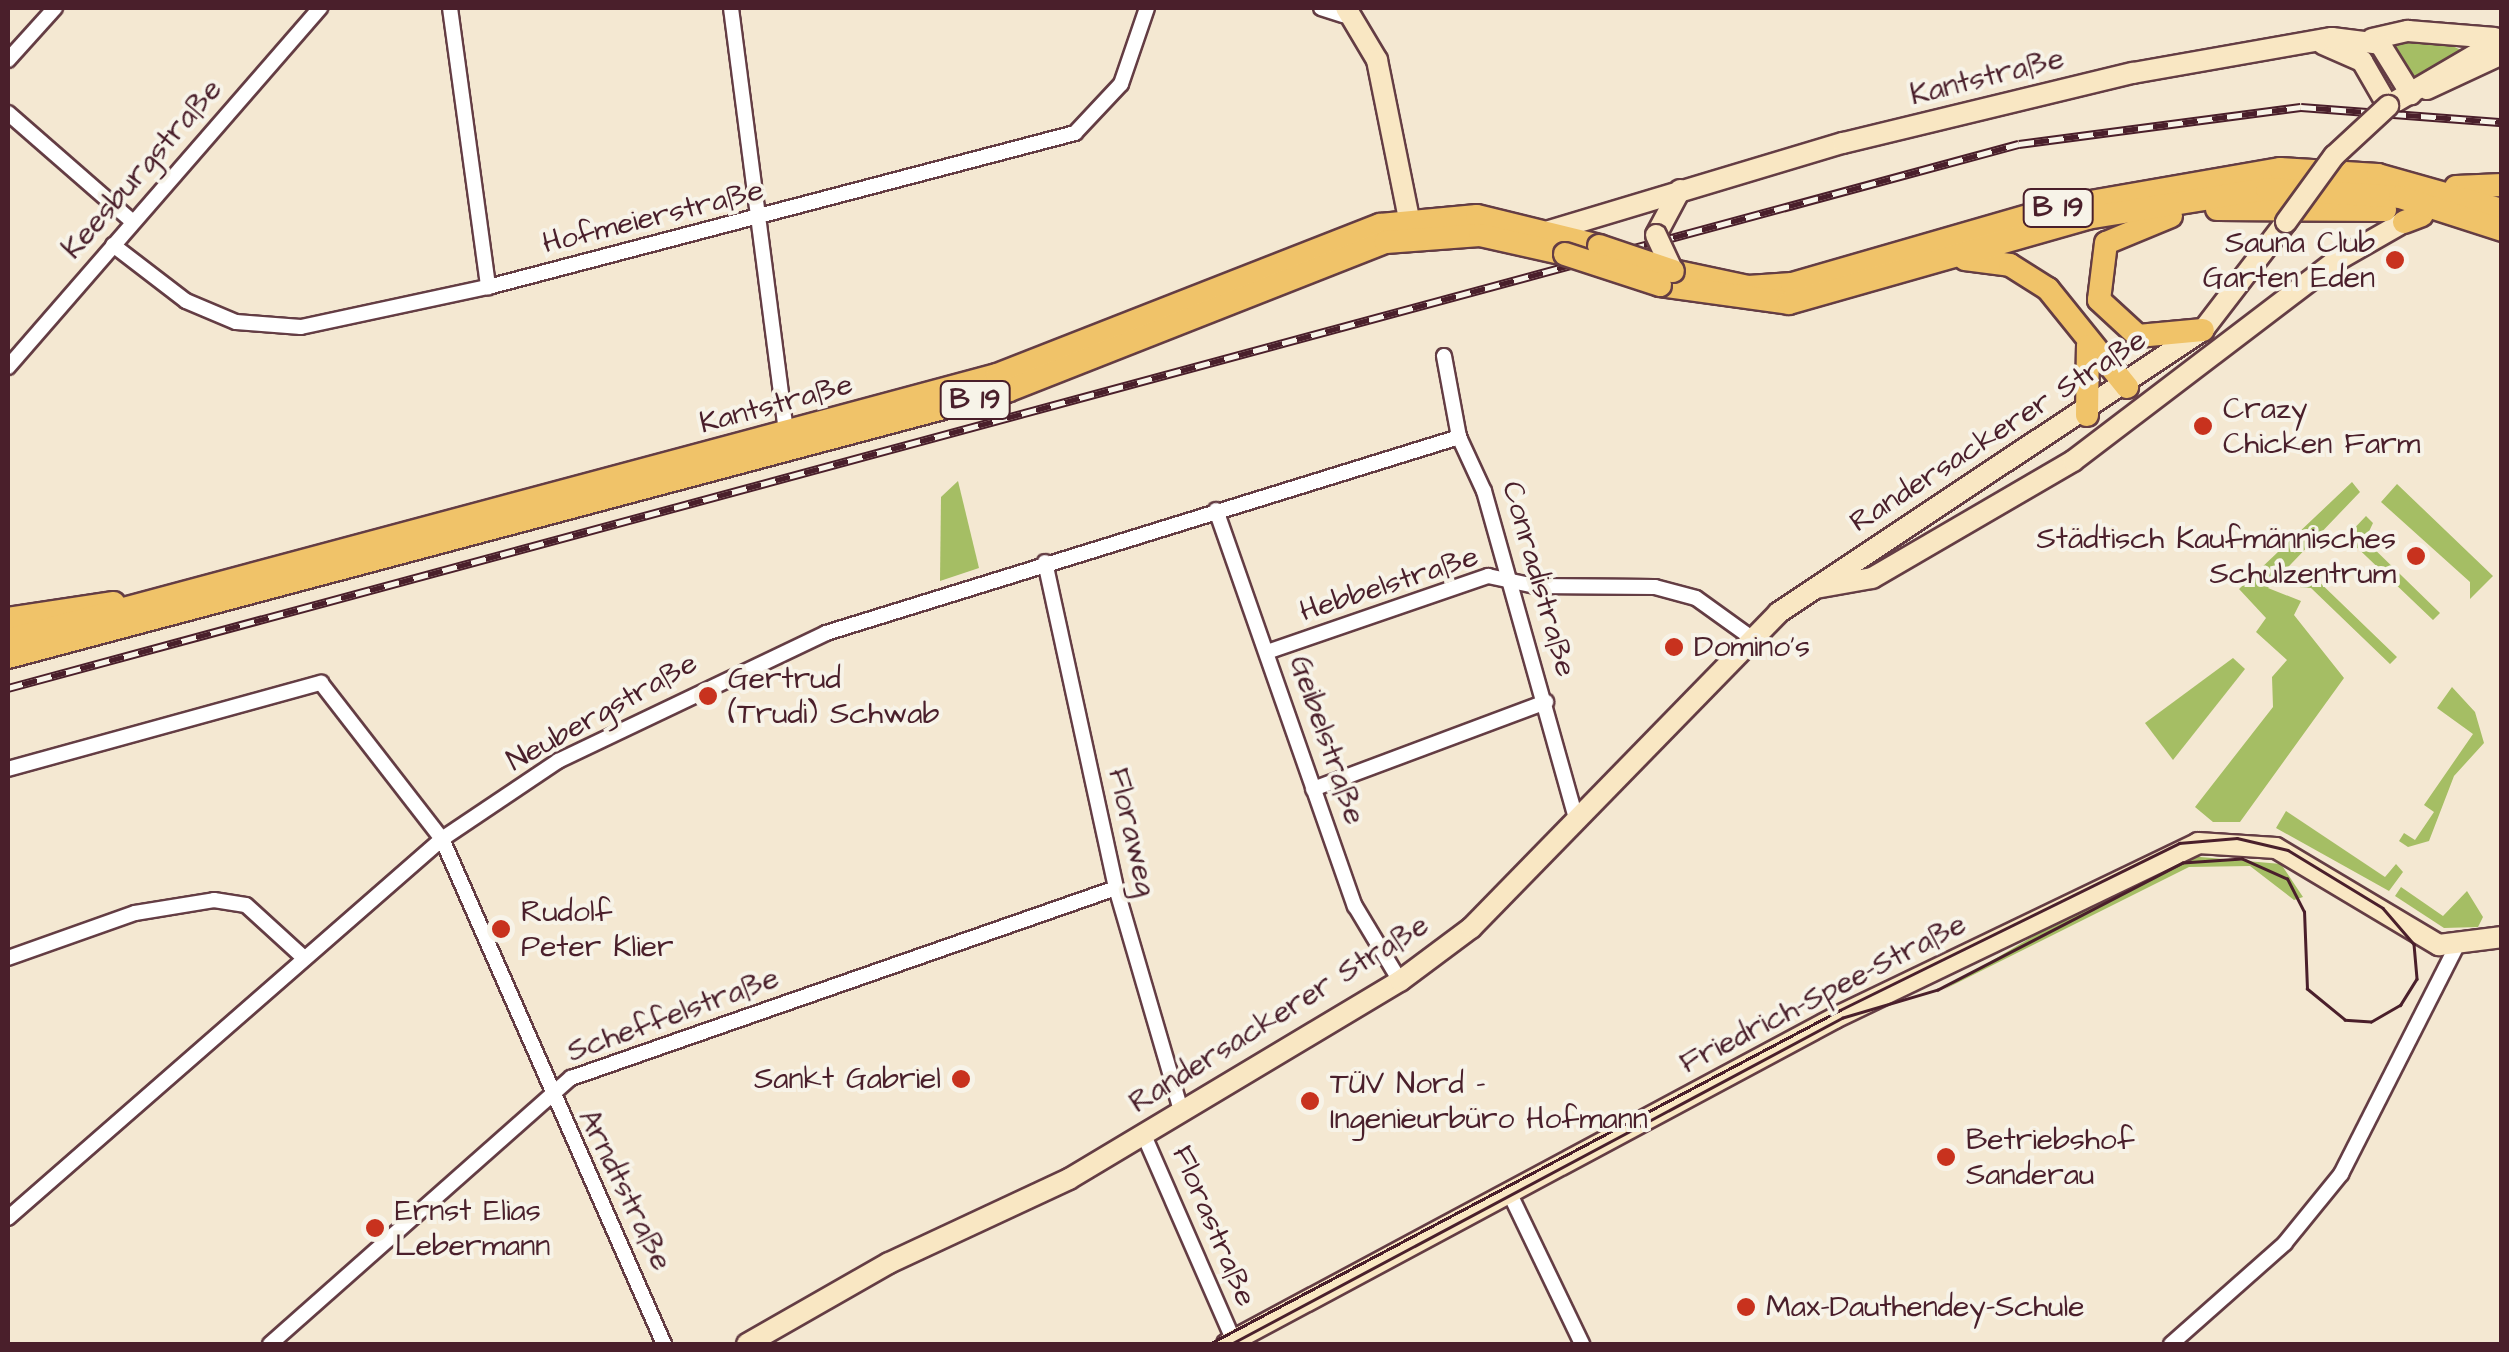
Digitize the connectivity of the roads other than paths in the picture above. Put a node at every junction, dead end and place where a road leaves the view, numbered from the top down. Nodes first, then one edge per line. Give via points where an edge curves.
1 (55, 8) edge
2 (320, 8) edge
3 (450, 8) edge
4 (731, 8) edge
5 (1148, 8) edge
6 (1320, 8) edge
7 (1345, 11) edge
8 (2502, 38) edge
9 (2372, 39) junction
10 (2306, 44) junction
11 (2502, 54) edge
12 (8, 60) edge
13 (2411, 94) junction
14 (2388, 106) junction
15 (8, 113) edge
16 (1686, 185) junction
17 (2502, 185) edge
18 (2443, 188) junction
19 (2502, 210) edge
20 (2472, 217) junction
21 (2413, 218) junction
22 (758, 219) junction
23 (133, 222) junction
24 (1411, 229) junction
25 (1549, 230) junction
26 (2502, 230) edge
27 (114, 246) junction
28 (1947, 259) junction
29 (1671, 276) junction
30 (488, 287) junction
31 (2202, 330) junction
32 (2088, 346) junction
33 (1444, 356) dead end
34 (8, 367) edge
35 (2127, 387) junction
36 (2087, 415) junction
37 (786, 433) junction
38 (1459, 436) junction
39 (1216, 510) junction
40 (1045, 562) junction
41 (1512, 581) junction
42 (1809, 589) junction
43 (142, 604) junction
44 (8, 619) edge
45 (1753, 639) junction
46 (8, 640) edge
47 (1268, 652) junction
48 (8, 657) edge
49 (1546, 702) junction
50 (8, 769) edge
51 (1313, 789) junction
52 (1577, 821) junction
53 (442, 839) junction
54 (1116, 888) junction
55 (2502, 937) edge
56 (2456, 947) junction
57 (8, 958) edge
58 (304, 958) junction
59 (1400, 981) junction
60 (548, 1096) junction
61 (1181, 1110) junction
62 (1143, 1133) junction
63 (1509, 1192) junction
64 (8, 1218) edge
65 (1231, 1343) edge
66 (270, 1344) edge
67 (664, 1344) edge
68 (747, 1344) edge
69 (1582, 1344) edge
70 (2171, 1344) edge

1 - 12 street
2 - 23 street, Keesburgstraße
3 - 30 street
4 - 22 street
5 - 22 street, Hofmeierstraße via 1120,84 1076,133
6 - 7 street
7 - 24 street via 1377,60
8 - 9 street, Kantstraße via 2408,30
8 - 13 street, Randersackerer Straße
9 - 10 street, Kantstraße
9 - 13 street
10 - 14 street, Kantstraße via 2362,62
10 - 16 street, Kantstraße via 2134,73
11 - 13 street, Randersackerer Straße
13 - 14 street, Randersackerer Straße
14 - 31 street, Randersackerer Straße, bridge via 2334,156
15 - 23 street
16 - 25 street, Kantstraße
16 - 29 street, bridge via 1656,236
17 - 18 main road
18 - 19 main road, B 19
18 - 29 main road, B 19 via 2280,169 2204,177 2056,208 1840,276 1748,287
20 - 21 main road
20 - 26 main road, B 19
20 - 28 main road, B 19 via 2354,190 2267,189 2087,218
21 - 31 main road via 2234,207 2148,221 2106,243 2098,300 2121,328 2152,338
21 - 42 street, Randersackerer Straße via 2334,262 2073,461 1872,578
22 - 30 street, Hofmeierstraße
22 - 37 street
23 - 27 street, Keesburgstraße
24 - 25 main road, Kantstraße / B 19 via 1478,216
24 - 29 main road, B 19, bridge via 1480,234
24 - 37 main road, Kantstraße / B 19 via 1111,337
24 - 48 main road, B 19 via 1007,390
25 - 29 main road, B 19, bridge
27 - 30 street, Hofmeierstraße via 186,301 236,322 301,327
27 - 34 street, Keesburgstraße
28 - 29 main road, B 19 via 1789,303
28 - 32 main road via 1992,258 2031,276
31 - 35 street, Randersackerer Straße
32 - 35 main road
32 - 36 main road
33 - 38 street, Conradistraße
35 - 36 street, Randersackerer Straße
36 - 42 street, Randersackerer Straße
37 - 43 main road, Kantstraße / B 19
38 - 39 street, Neubergstraße
38 - 41 street, Conradistraße
39 - 40 street, Neubergstraße
39 - 47 street, Geibelstraße
40 - 53 street, Neubergstraße via 749,663 558,761
40 - 54 street, Floraweg
41 - 45 street, Hebbelstraße via 1656,586 1696,598
41 - 47 street, Hebbelstraße via 1488,576
41 - 49 street, Conradistraße
42 - 45 street, Randersackerer Straße
43 - 44 main road via 80,602
43 - 46 main road, B 19
45 - 52 street, Randersackerer Straße
47 - 51 street, Geibelstraße
49 - 51 street
49 - 52 street, Conradistraße
50 - 53 street, Arndtstraße via 321,683
51 - 59 street, Geibelstraße via 1355,906
52 - 59 street, Randersackerer Straße via 1471,928
53 - 58 street, Neubergstraße
53 - 60 street, Arndtstraße
54 - 60 street, Scheffelstraße via 570,1078
54 - 61 street, Floraweg
55 - 56 street
56 - 63 street, Friedrich-Spee-Straße via 2419,936 2276,848 2198,843 1681,1099
56 - 70 street via 2340,1174 2285,1243
57 - 58 street via 135,914 214,900 246,905
58 - 64 street, Neubergstraße
59 - 61 street, Randersackerer Straße
60 - 66 street, Scheffelstraße
60 - 67 street, Arndtstraße
61 - 62 street, Randersackerer Straße
62 - 65 street, Florastraße
62 - 68 street, Randersackerer Straße
63 - 65 street, Friedrich-Spee-Straße
63 - 69 street

